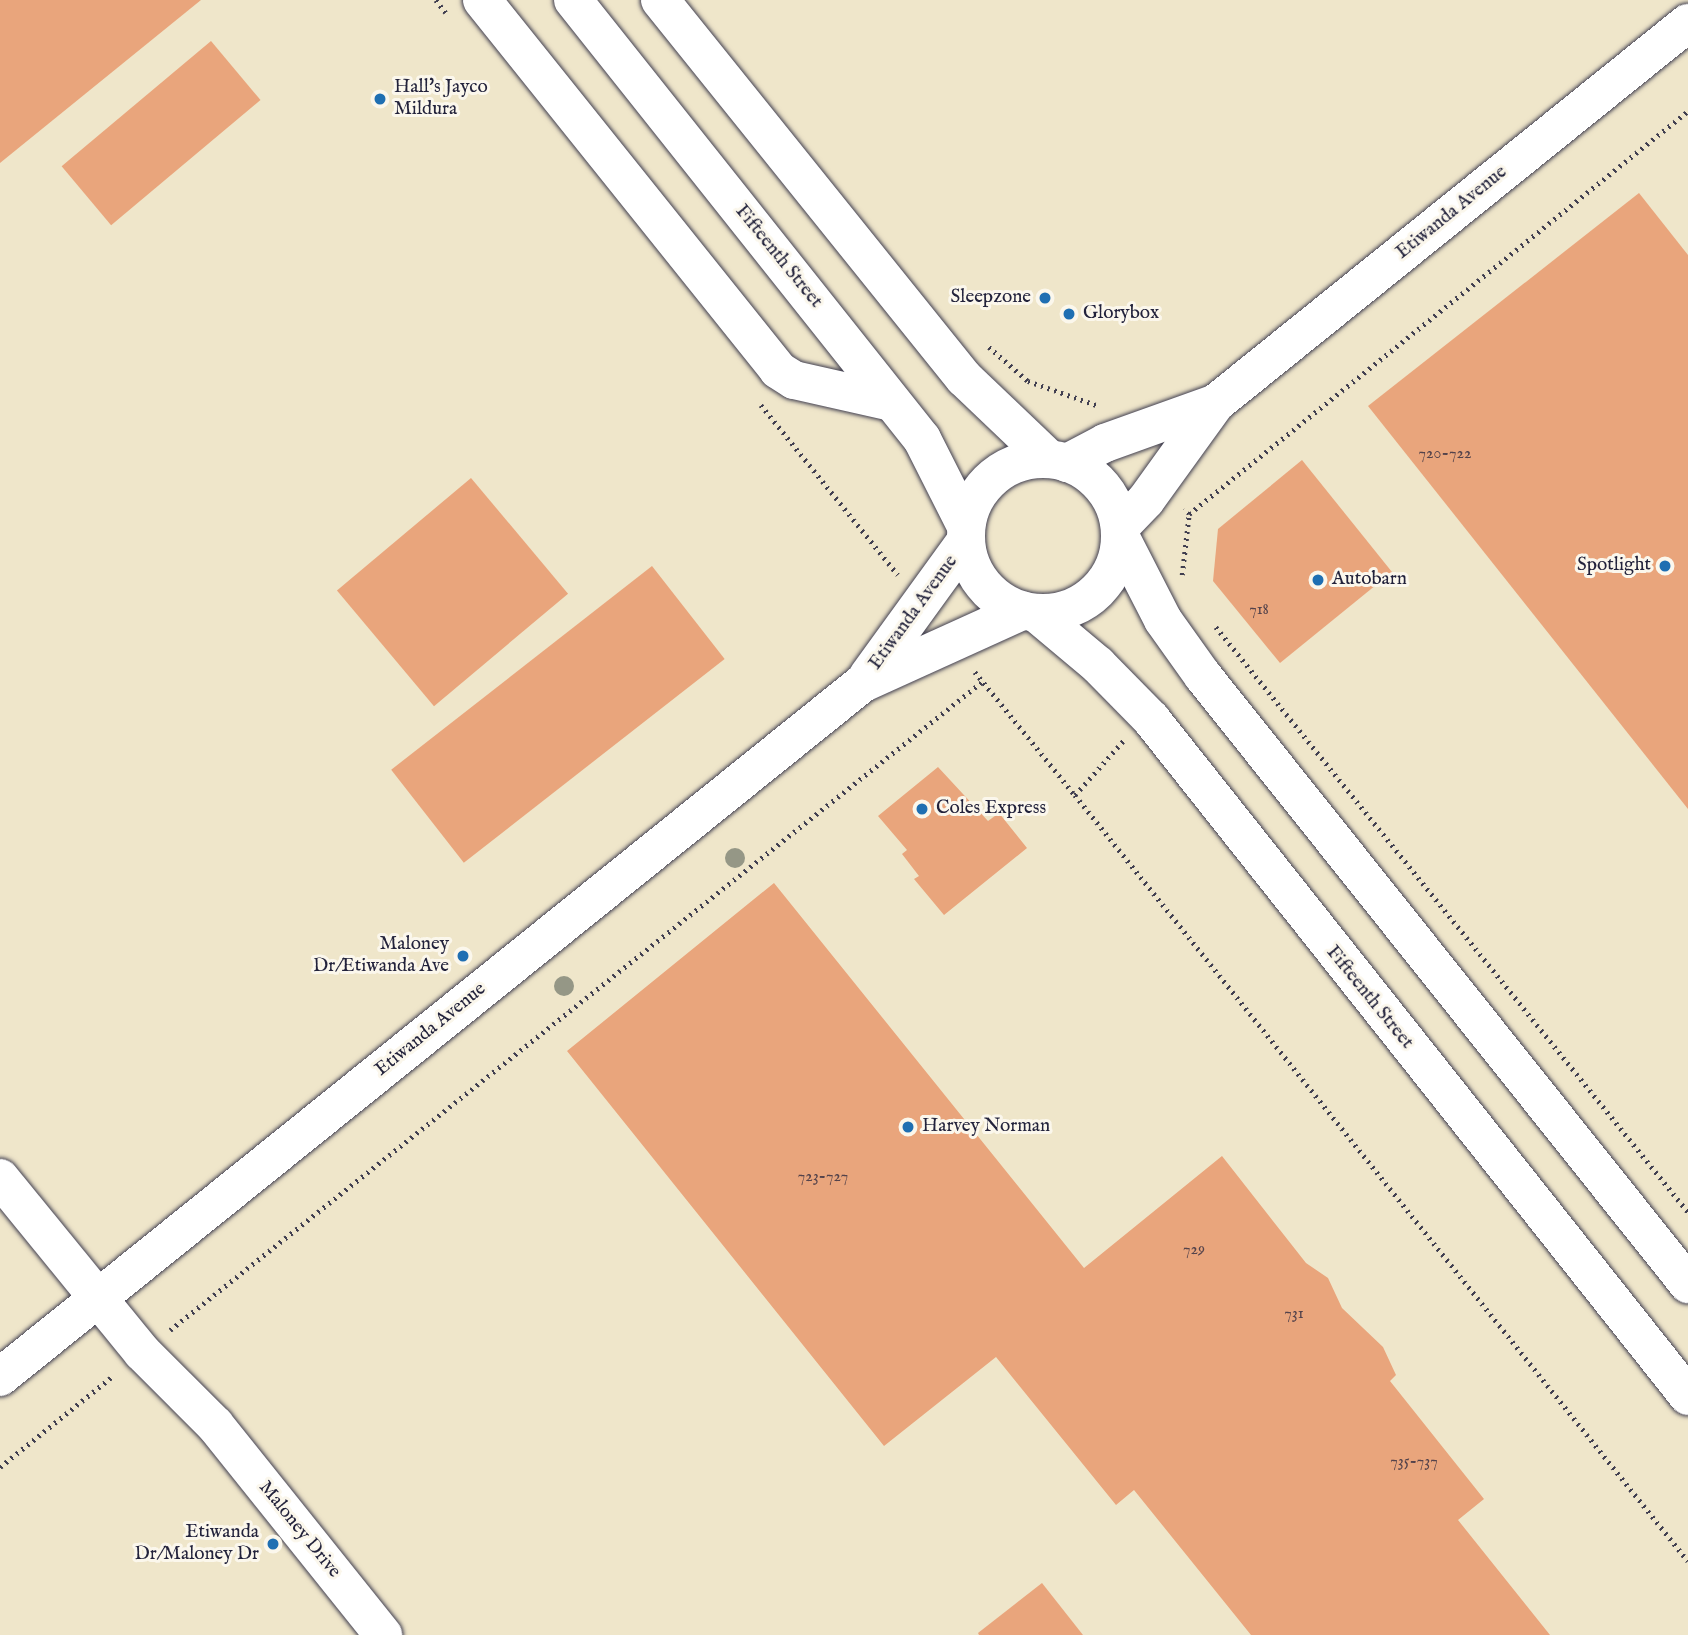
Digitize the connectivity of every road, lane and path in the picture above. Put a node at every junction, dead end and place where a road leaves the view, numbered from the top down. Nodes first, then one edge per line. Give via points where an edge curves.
1 (482, 0) edge
2 (573, 0) edge
3 (660, 0) edge
4 (1688, 23) edge
5 (1688, 111) edge
6 (984, 340) dead end
7 (892, 402) junction
8 (1216, 403) junction
9 (1130, 435) junction
10 (1058, 461) junction
11 (1162, 473) junction
12 (1189, 514) junction
13 (1120, 532) junction
14 (965, 534) junction
15 (1181, 583) dead end
16 (1029, 612) junction
17 (1211, 621) dead end
18 (1234, 649) junction
19 (1203, 676) junction
20 (863, 684) junction
21 (1151, 719) junction
22 (1075, 795) junction
23 (0, 1156) edge
24 (0, 1178) edge
25 (1688, 1212) edge
26 (1688, 1284) edge
27 (106, 1292) junction
28 (151, 1345) junction
29 (0, 1377) edge
30 (1688, 1396) edge
31 (0, 1467) edge
32 (1688, 1561) edge
33 (383, 1635) edge

1 - 7 main road via 778,370 794,380
2 - 7 main road, Fifteenth Street
3 - 10 main road via 964,378
4 - 8 main road, Etiwanda Avenue
5 - 12 path
6 - 9 path via 1028,381 1105,407
7 - 14 main road, Fifteenth Street via 922,439
8 - 9 main road, Etiwanda Avenue
8 - 11 main road, Etiwanda Avenue
9 - 10 main road, Etiwanda Avenue
10 - 13 main road via 1103,487
10 - 14 main road via 1003,469 972,503
11 - 12 path
11 - 13 main road, Etiwanda Avenue
12 - 15 path
13 - 16 main road via 1116,561 1104,584 1085,601 1061,612
13 - 19 main road via 1163,620
14 - 16 main road via 970,565 982,585 1000,601
14 - 20 main road, Etiwanda Avenue via 922,607
16 - 20 main road, Etiwanda Avenue
16 - 21 main road, Fifteenth Street via 1098,665
17 - 18 path
18 - 19 path
18 - 25 path
19 - 26 main road
20 - 27 main road, Etiwanda Avenue
21 - 22 path via 1113,748
21 - 30 main road, Fifteenth Street
22 - 28 path via 983,681
22 - 32 path
23 - 27 main road
24 - 27 main road
27 - 28 main road, Maloney Drive
27 - 29 main road, Etiwanda Avenue
28 - 31 path
28 - 33 main road, Maloney Drive

